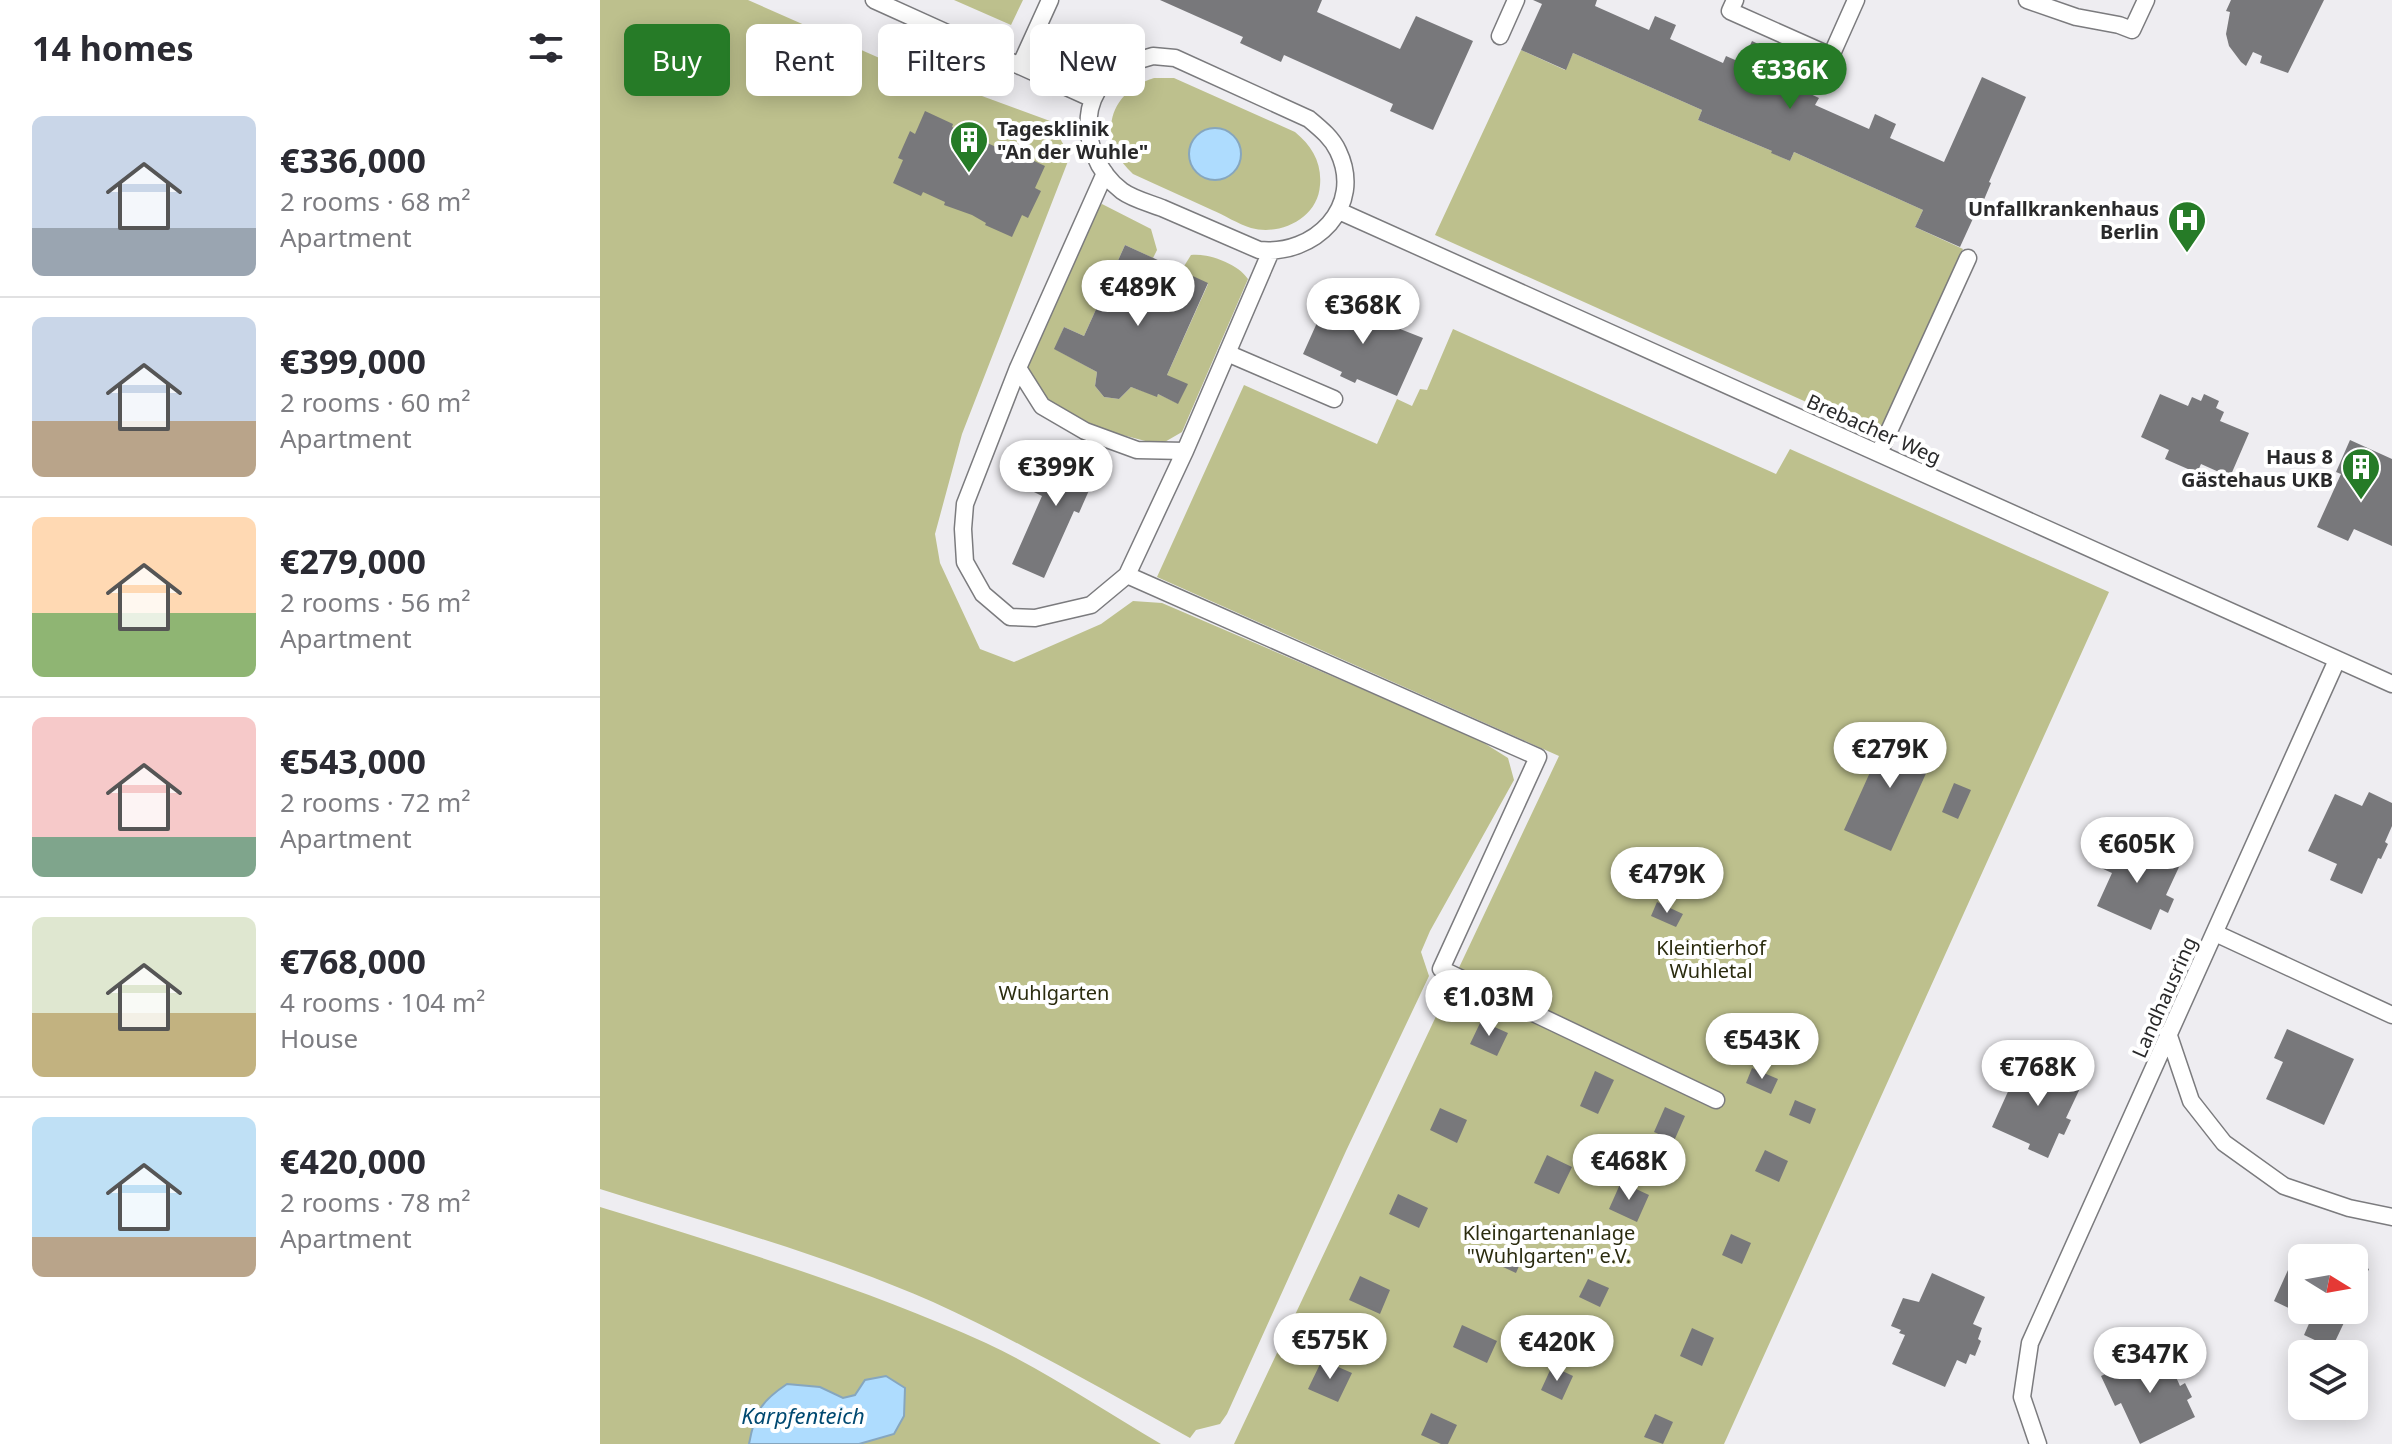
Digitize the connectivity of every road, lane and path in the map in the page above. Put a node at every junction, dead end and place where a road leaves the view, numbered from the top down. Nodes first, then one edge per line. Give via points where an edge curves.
1 (874, 0) edge
2 (1050, 0) edge
3 (1516, 0) edge
4 (1735, 0) edge
5 (1856, 0) edge
6 (2027, 0) edge
7 (2146, 0) edge
8 (1500, 36) dead end
9 (1020, 66) junction
10 (1093, 99) junction
11 (1105, 173) junction
12 (1339, 211) junction
13 (1271, 251) junction
14 (1968, 258) dead end
15 (1227, 353) junction
16 (1018, 368) junction
17 (1334, 399) dead end
18 (1185, 451) junction
19 (1879, 453) junction
20 (1127, 575) junction
21 (2337, 660) junction
22 (2392, 684) edge
23 (2215, 933) junction
24 (2392, 1015) edge
25 (2168, 1033) junction
26 (1716, 1100) dead end
27 (2392, 1217) edge
28 (2038, 1444) edge

1 - 9 lane
2 - 9 lane
3 - 8 lane
4 - 5 lane via 1730,11 1831,56
6 - 7 lane via 2132,30
9 - 10 lane
10 - 11 lane via 1088,133
10 - 12 lane via 1113,73 1132,62 1153,56 1175,58 1309,119 1339,152 1345,174
11 - 13 lane via 1123,191
11 - 16 lane
12 - 13 lane via 1321,234 1302,246
12 - 19 lane, Brebacher Weg
13 - 15 lane
14 - 19 lane
15 - 17 lane
15 - 18 lane
16 - 18 lane via 1042,406 1085,431 1137,450
16 - 20 lane via 965,504 965,562 983,594 1010,617 1035,618 1091,605
18 - 20 lane
19 - 21 lane, Brebacher Weg
20 - 26 lane via 1538,757 1441,969
21 - 22 lane, Brebacher Weg
21 - 23 lane, Landhausring
23 - 24 lane
23 - 25 lane, Landhausring
25 - 27 lane via 2191,1101 2224,1143 2284,1186
25 - 28 lane, Landhausring via 2030,1343 2022,1397

